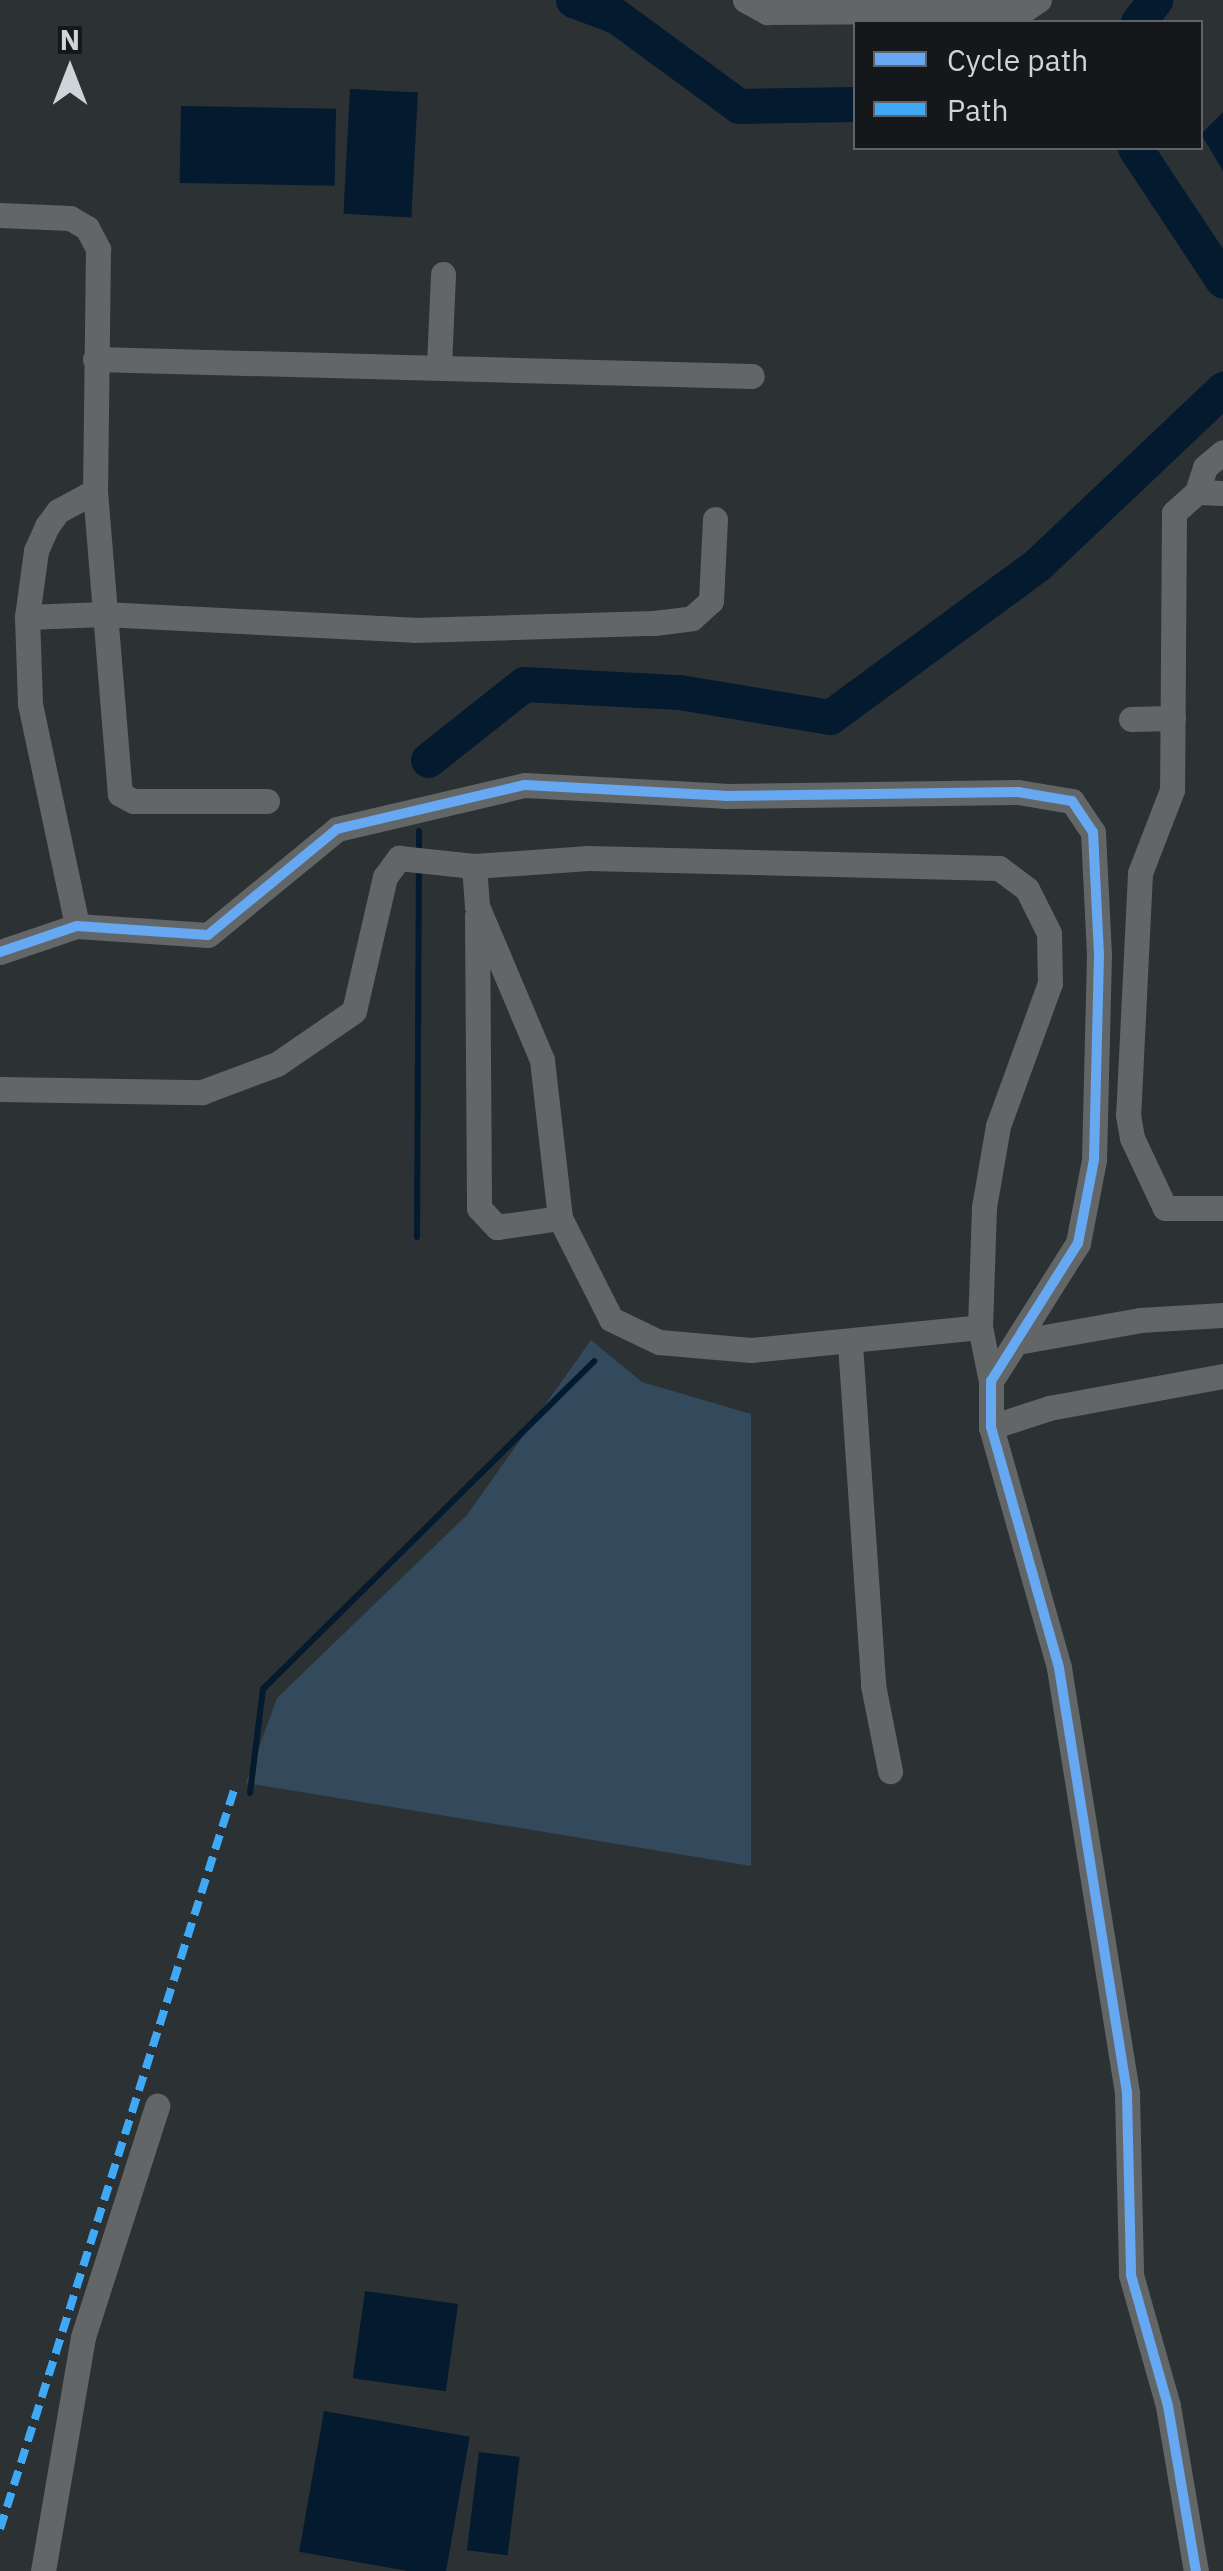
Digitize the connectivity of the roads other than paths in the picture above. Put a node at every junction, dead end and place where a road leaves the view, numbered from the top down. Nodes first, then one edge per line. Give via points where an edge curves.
1 (745, 0) edge
2 (1039, 0) edge
3 (812, 6) edge
4 (0, 215) edge
5 (442, 274) dead end
6 (95, 360) junction
7 (439, 366) junction
8 (752, 376) dead end
9 (1223, 452) edge
10 (95, 491) junction
11 (1197, 492) junction
12 (1223, 493) edge
13 (714, 518) dead end
14 (102, 614) junction
15 (27, 616) junction
16 (1173, 718) junction
17 (1131, 719) dead end
18 (267, 801) dead end
19 (474, 866) junction
20 (476, 906) junction
21 (76, 926) junction
22 (0, 952) edge
23 (0, 1089) edge
24 (1223, 1208) edge
25 (560, 1218) junction
26 (1223, 1316) edge
27 (980, 1327) junction
28 (1017, 1342) junction
29 (850, 1344) junction
30 (1223, 1376) edge
31 (991, 1381) junction
32 (991, 1427) junction
33 (890, 1770) dead end
34 (157, 2106) dead end
35 (43, 2571) edge
36 (1196, 2571) edge

1 - 3 street via 767,12
2 - 3 street via 1024,10
4 - 6 street via 70,218 87,228 98,249
5 - 7 street
6 - 7 street
6 - 10 street
7 - 8 street
9 - 11 street via 1205,467
10 - 14 street
10 - 15 street via 58,511 47,526 36,551
11 - 12 street
11 - 16 street via 1174,513
13 - 14 street via 711,601 692,618 521,631
14 - 15 street
14 - 18 street via 120,794 133,801
15 - 21 street via 30,704
16 - 17 street
16 - 24 street via 1172,790 1140,873 1128,1114 1138,1154 1165,1208
19 - 20 street
19 - 23 street via 399,858 384,877 354,1011 276,1064 202,1092
19 - 27 street via 588,858 880,861 999,868 1027,889 1049,933 1050,983 998,1126 984,1207
20 - 25 street via 542,1060
20 - 25 street via 479,1208 497,1227
21 - 22 street
21 - 28 street via 208,935 337,829 524,785 724,796 1018,792 1072,801 1094,832 1100,955 1094,1160 1078,1242
25 - 29 street via 611,1319 659,1342 750,1350
26 - 28 street via 1140,1320
27 - 29 street
27 - 31 street
28 - 31 street
29 - 33 street via 873,1686
30 - 32 street via 1049,1408
31 - 32 street
32 - 36 street via 1059,1668 1127,2094 1132,2275 1168,2406
34 - 35 street via 83,2337

